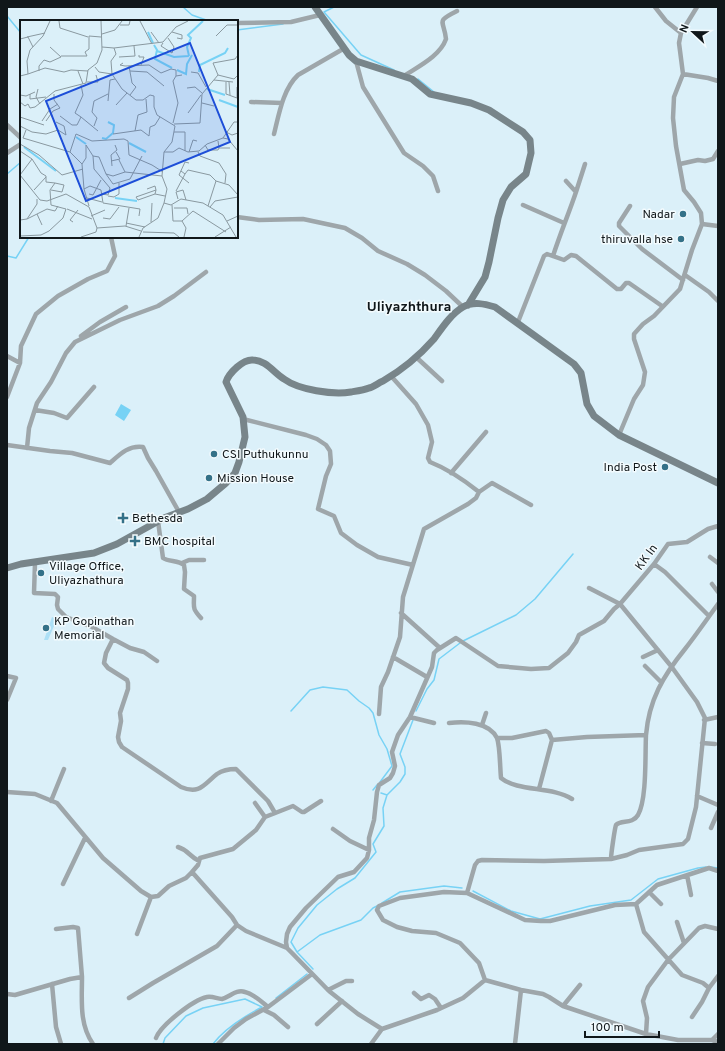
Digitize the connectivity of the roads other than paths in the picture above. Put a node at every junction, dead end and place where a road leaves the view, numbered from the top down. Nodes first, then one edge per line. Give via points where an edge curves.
1 (315, 7) edge
2 (655, 7) edge
3 (697, 7) edge
4 (457, 11) dead end
5 (320, 15) junction
6 (238, 23) edge
7 (681, 33) junction
8 (344, 48) junction
9 (356, 61) junction
10 (683, 74) junction
11 (404, 76) junction
12 (718, 81) edge
13 (251, 102) dead end
14 (282, 103) junction
15 (7, 125) edge
16 (274, 134) dead end
17 (20, 137) edge
18 (20, 145) edge
19 (718, 151) edge
20 (7, 152) edge
21 (585, 164) dead end
22 (680, 164) junction
23 (566, 181) dead end
24 (438, 191) dead end
25 (576, 192) junction
26 (523, 205) dead end
27 (630, 206) dead end
28 (238, 217) edge
29 (564, 223) junction
30 (702, 224) junction
31 (718, 226) edge
32 (111, 238) edge
33 (553, 256) junction
34 (206, 272) dead end
35 (684, 278) junction
36 (718, 301) edge
37 (466, 306) junction
38 (662, 306) junction
39 (126, 307) dead end
40 (518, 322) junction
41 (75, 342) junction
42 (7, 356) edge
43 (416, 357) junction
44 (20, 363) junction
45 (391, 376) junction
46 (442, 381) dead end
47 (94, 387) dead end
48 (7, 397) edge
49 (35, 410) junction
50 (243, 419) junction
51 (486, 432) dead end
52 (619, 435) junction
53 (7, 445) edge
54 (27, 448) junction
55 (450, 473) junction
56 (718, 483) edge
57 (479, 492) junction
58 (531, 505) dead end
59 (179, 512) junction
60 (158, 521) junction
61 (718, 526) edge
62 (710, 557) dead end
63 (204, 560) dead end
64 (35, 563) junction
65 (182, 563) junction
66 (654, 564) junction
67 (718, 564) edge
68 (413, 565) junction
69 (7, 568) edge
70 (712, 584) dead end
71 (589, 588) dead end
72 (718, 592) edge
73 (620, 604) junction
74 (718, 604) edge
75 (401, 613) junction
76 (709, 616) junction
77 (201, 618) dead end
78 (113, 639) junction
79 (440, 648) junction
80 (658, 650) junction
81 (393, 657) junction
82 (643, 657) dead end
83 (157, 661) dead end
84 (645, 666) dead end
85 (672, 666) junction
86 (7, 676) edge
87 (427, 677) junction
88 (661, 682) junction
89 (7, 700) edge
90 (486, 713) dead end
91 (380, 714) dead end
92 (410, 717) junction
93 (718, 717) edge
94 (704, 720) junction
95 (434, 723) dead end
96 (449, 724) dead end
97 (482, 725) junction
98 (646, 735) junction
99 (496, 738) junction
100 (552, 740) junction
101 (702, 743) junction
102 (716, 744) dead end
103 (64, 769) dead end
104 (540, 789) junction
105 (7, 792) edge
106 (697, 796) junction
107 (572, 799) dead end
108 (51, 801) junction
109 (321, 801) dead end
110 (255, 803) dead end
111 (718, 805) edge
112 (718, 812) edge
113 (275, 813) junction
114 (265, 817) junction
115 (711, 828) dead end
116 (333, 829) dead end
117 (85, 838) junction
118 (178, 847) dead end
119 (369, 850) junction
120 (610, 859) junction
121 (199, 861) junction
122 (718, 871) edge
123 (192, 872) junction
124 (687, 875) junction
125 (63, 884) dead end
126 (649, 892) junction
127 (467, 893) junction
128 (691, 895) dead end
129 (151, 897) junction
130 (636, 904) junction
131 (660, 904) dead end
132 (677, 922) dead end
133 (237, 925) junction
134 (56, 929) dead end
135 (718, 929) edge
136 (137, 934) dead end
137 (684, 943) junction
138 (287, 948) junction
139 (668, 960) junction
140 (312, 974) junction
141 (718, 976) edge
142 (82, 977) junction
143 (485, 980) junction
144 (352, 981) dead end
145 (52, 984) junction
146 (580, 985) dead end
147 (709, 988) junction
148 (328, 990) junction
149 (521, 990) junction
150 (414, 993) dead end
151 (7, 994) edge
152 (129, 998) dead end
153 (342, 1001) junction
154 (563, 1006) junction
155 (266, 1008) junction
156 (442, 1008) junction
157 (692, 1017) dead end
158 (317, 1024) dead end
159 (288, 1027) dead end
160 (382, 1029) junction
161 (646, 1034) junction
162 (718, 1034) edge
163 (156, 1038) dead end
164 (712, 1040) junction
165 (718, 1042) edge
166 (61, 1044) edge
167 (93, 1044) edge
168 (218, 1044) edge
169 (371, 1044) edge
170 (515, 1044) edge

1 - 5 main road
2 - 7 street via 666,21
3 - 7 street
4 - 11 street via 444,17 442,21 446,39 440,50
5 - 6 street via 291,22
5 - 8 main road
7 - 10 street via 679,43
8 - 9 main road
8 - 14 street via 298,75
9 - 11 main road
9 - 24 street via 363,87 399,147 433,176
10 - 12 street
10 - 22 street via 674,97 673,118
11 - 37 main road via 412,79 430,94 489,110 524,132 530,140 531,153 526,174 511,187 503,200 484,277
13 - 14 street
14 - 16 street
15 - 17 street
18 - 20 street
19 - 22 street via 713,159
21 - 25 street
22 - 30 street via 684,190 701,213
23 - 25 street
25 - 29 street
26 - 29 street
27 - 35 street via 619,223 620,226 642,250
28 - 37 street via 259,220 303,219 345,228 378,251 425,275
29 - 33 street
30 - 31 street
30 - 35 street
32 - 44 street via 115,256 107,271 58,296 36,314 21,346
33 - 38 street via 564,260 571,255 576,256 617,289 621,290 629,283
33 - 40 street via 544,256
34 - 41 street via 158,306 120,320
35 - 36 street via 709,292
35 - 38 street via 680,288
37 - 40 main road via 477,304 495,307
37 - 43 main road
38 - 52 street via 634,334 645,372 643,385 634,399
39 - 41 street via 100,322
40 - 52 main road via 574,364 581,373 587,404 594,416
41 - 49 street via 37,402
42 - 44 street
43 - 45 main road
43 - 46 street
44 - 48 street
45 - 50 main road via 370,388 331,393 308,389 285,380 262,362 246,361 233,371 226,382
45 - 55 street via 416,404 428,425 432,442 428,458 430,462
47 - 49 street via 67,418
49 - 54 street via 29,428
50 - 59 main road via 245,437 235,473 207,499
50 - 68 street via 306,435 326,445 330,451 331,464 318,509 334,516 342,533 357,545 378,557
51 - 55 street
52 - 56 main road
53 - 54 street
54 - 59 street via 72,453 110,463 125,451 136,446 143,447
55 - 57 street
57 - 58 street via 492,483
57 - 68 street via 468,504 424,529
59 - 60 main road
60 - 64 main road via 118,544 94,553
60 - 65 street via 163,558
61 - 66 street, KK ln via 687,542 668,544
62 - 67 street
63 - 65 street via 189,560
64 - 69 main road
64 - 78 street via 34,593 55,594 62,614
65 - 77 street via 185,568 184,588 194,596 194,610
66 - 73 street, KK ln
66 - 76 street
68 - 75 street via 402,598
70 - 72 street
71 - 73 street
73 - 79 street, KK ln via 604,621 579,635 568,652 549,668 498,666 456,638
73 - 80 street
74 - 76 street
75 - 79 street
75 - 81 street via 400,637
76 - 85 street
78 - 83 street via 144,652
78 - 113 street via 104,663 128,683 120,713 118,737 122,747 188,790 196,790 218,773 236,769 268,801
79 - 87 street via 434,653
80 - 82 street
80 - 85 street
81 - 87 street
81 - 91 street via 381,687
84 - 88 street
85 - 88 street
85 - 94 street via 697,702
86 - 89 street via 16,678
87 - 92 street
88 - 98 street via 650,707
90 - 97 street
92 - 95 street
92 - 119 street via 398,734 392,752 395,766 393,773 379,785
93 - 94 street
94 - 101 street
96 - 97 street via 461,722
97 - 99 street
98 - 100 street
98 - 120 street via 644,791 640,808 633,821 616,825
99 - 100 street via 512,738 546,731
99 - 104 street via 501,778 520,786
100 - 104 street
101 - 102 street
101 - 106 street
103 - 108 street
104 - 107 street
105 - 108 street via 35,794
106 - 111 street
106 - 120 street via 692,826 688,839 683,844 639,850
108 - 117 street via 66,814
109 - 113 street via 304,812 294,806
110 - 114 street
112 - 115 street
113 - 114 street
114 - 121 street via 256,830 233,849 200,858
116 - 119 street
117 - 125 street
117 - 129 street via 103,858 140,891
118 - 121 street
119 - 138 street via 367,858 354,872 338,877 290,927
120 - 127 street via 482,860 475,865
121 - 123 street
122 - 124 street via 709,868
123 - 129 street via 158,896
123 - 133 street
124 - 126 street via 657,885
124 - 128 street
126 - 130 street
126 - 131 street
127 - 130 street via 525,920 550,921 620,904
127 - 143 street via 444,892 400,898 379,906 377,910 382,920 397,927 436,933 460,943 479,963
129 - 136 street
130 - 139 street via 644,932
132 - 137 street
133 - 138 street
133 - 152 street via 216,946
134 - 142 street via 78,928
135 - 137 street via 705,926 699,928
137 - 139 street
138 - 140 street
139 - 147 street via 682,975
139 - 161 street via 651,982 643,1001 647,1018
140 - 148 street
140 - 155 street
141 - 147 street
142 - 145 street
142 - 167 street via 84,1029
143 - 149 street
143 - 156 street via 463,998
144 - 148 street via 346,981
145 - 151 street via 15,995
145 - 166 street via 56,1027
146 - 154 street
147 - 157 street
148 - 153 street
149 - 154 street via 550,996
149 - 170 street
150 - 156 street via 421,999 428,995
153 - 158 street
153 - 160 street
154 - 161 street
155 - 159 street
155 - 163 street via 256,997 245,992 233,993 224,998 207,997 191,1004 166,1025
155 - 168 street via 234,1028
156 - 160 street
160 - 169 street
161 - 164 street via 678,1040
162 - 164 street
164 - 165 street

